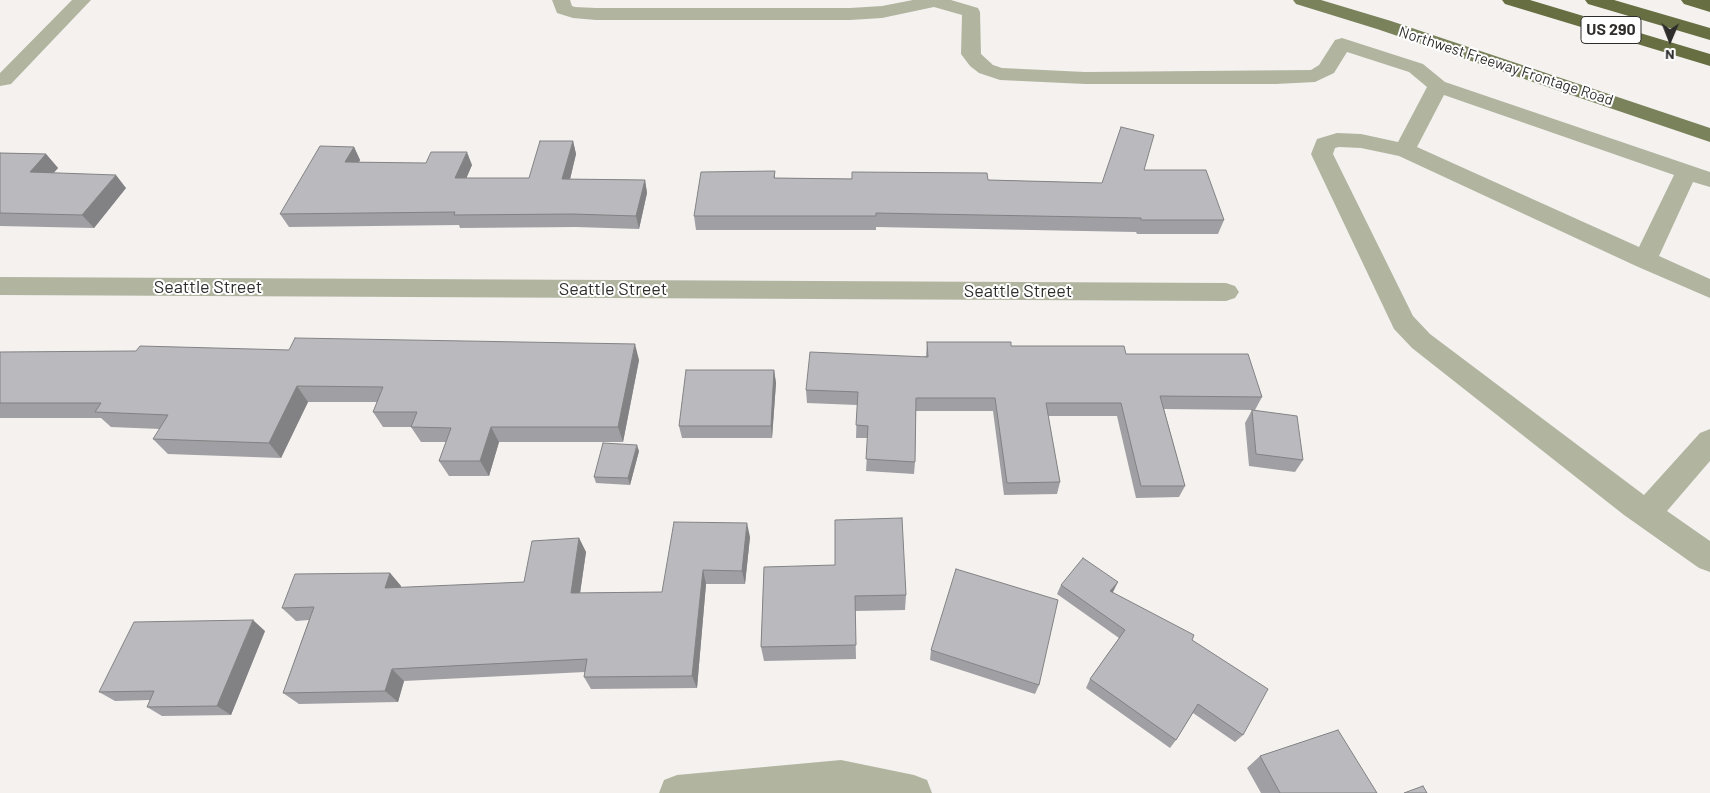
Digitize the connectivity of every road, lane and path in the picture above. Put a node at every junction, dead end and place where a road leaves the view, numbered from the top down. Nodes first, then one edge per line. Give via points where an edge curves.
1 (82, 0) edge
2 (561, 0) edge
3 (1302, 0) edge
4 (1328, 0) edge
5 (1511, 0) edge
6 (1594, 0) edge
7 (1690, 0) edge
8 (1710, 6) edge
9 (1384, 25) junction
10 (1710, 34) edge
11 (1710, 60) edge
12 (0, 80) edge
13 (1438, 86) junction
14 (1710, 135) edge
15 (1405, 150) junction
16 (1687, 172) junction
17 (1710, 180) edge
18 (1644, 260) junction
19 (0, 286) edge
20 (1710, 289) edge
21 (1226, 292) dead end
22 (1710, 442) edge
23 (1646, 514) junction
24 (1710, 558) edge
25 (677, 793) edge
26 (914, 793) edge

1 - 12 street via 4,80
2 - 13 street via 564,9 596,14 850,14 882,12 935,1 971,12 972,54 986,69 1000,74 1085,78 1315,76 1327,69 1342,44 1416,68
3 - 9 main road, Northwest Freeway Frontage Road
4 - 9 main road
5 - 11 highway, US 290
6 - 10 highway
7 - 8 highway
9 - 14 main road, Northwest Freeway Frontage Road
13 - 15 street
13 - 16 street
15 - 18 street
15 - 23 street via 1361,141 1337,140 1326,144 1322,154 1403,322 1421,341
16 - 17 street
16 - 18 street
18 - 20 street
19 - 21 street, Seattle Street
22 - 23 street
23 - 24 street
25 - 26 street via 841,778

